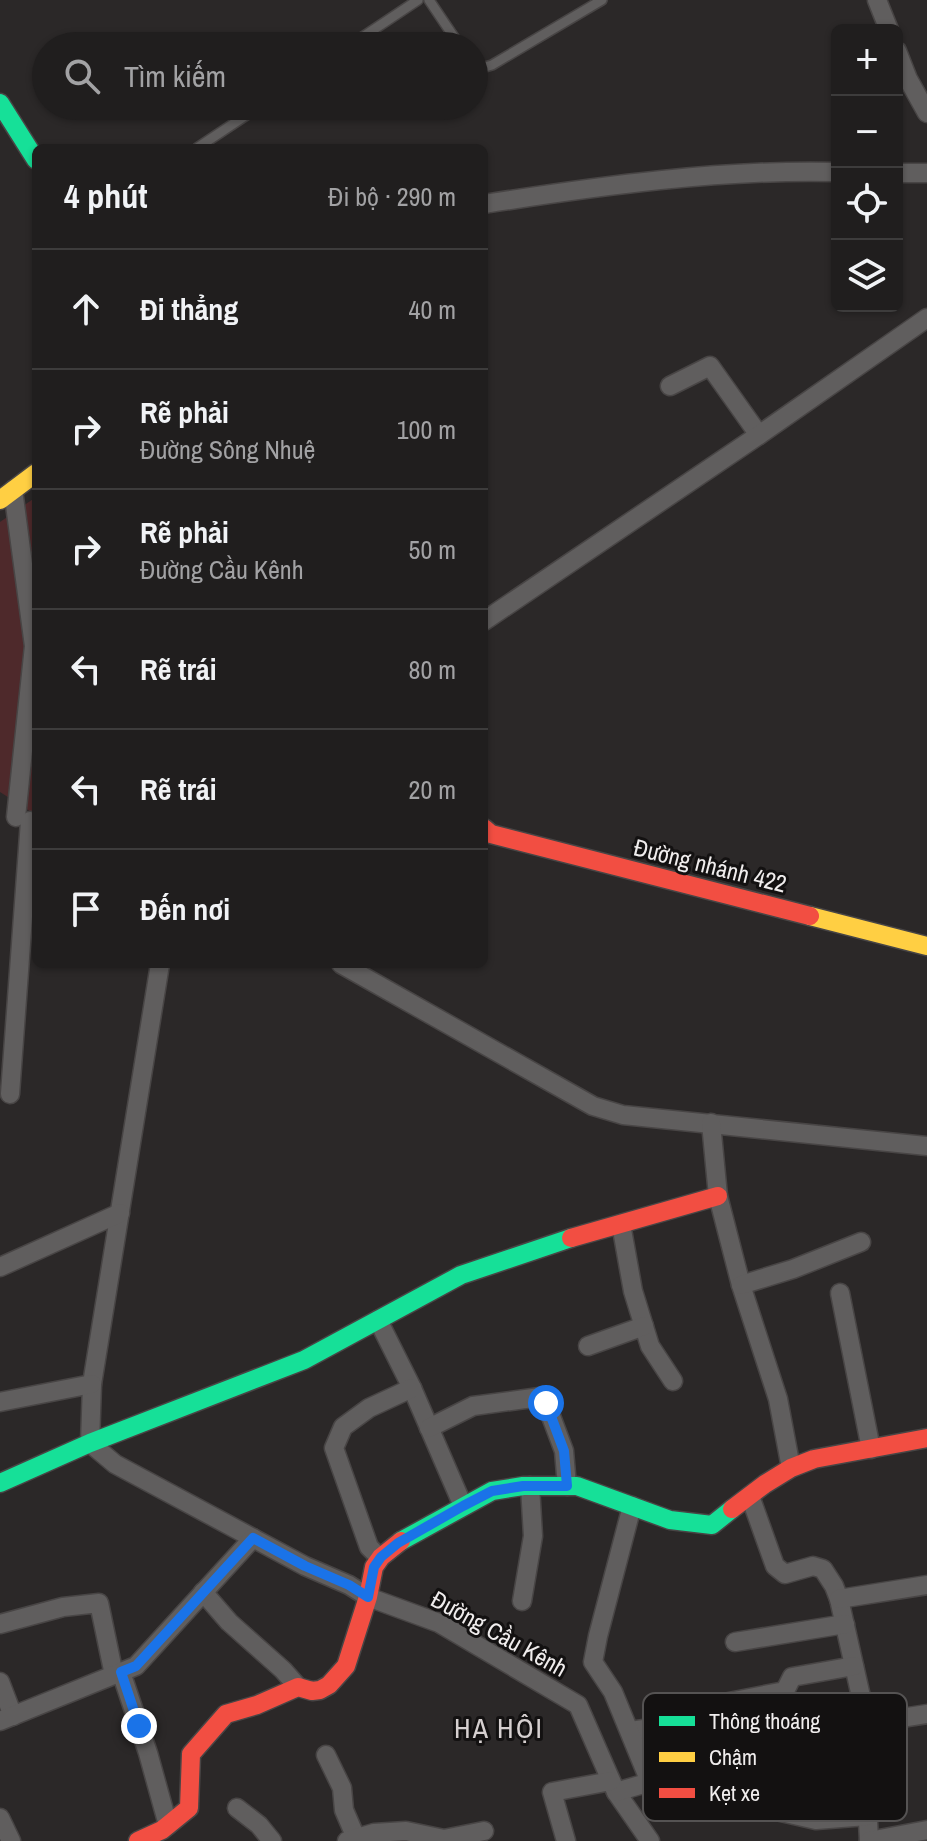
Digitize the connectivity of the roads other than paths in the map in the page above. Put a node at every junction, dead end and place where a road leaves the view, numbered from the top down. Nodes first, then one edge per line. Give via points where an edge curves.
1 (418, 0) edge
2 (429, 0) edge
3 (602, 0) edge
4 (877, 0) edge
5 (887, 24) edge
6 (370, 32) edge
7 (451, 32) edge
8 (488, 66) edge
9 (903, 66) edge
10 (0, 103) edge
11 (927, 113) edge
12 (239, 120) edge
13 (203, 144) edge
14 (32, 154) edge
15 (831, 172) edge
16 (903, 173) edge
17 (927, 173) edge
18 (488, 203) edge
19 (927, 318) edge
20 (670, 386) dead end
21 (759, 435) junction
22 (32, 476) edge
23 (6, 495) edge
24 (488, 618) edge
25 (32, 635) edge
26 (32, 671) edge
27 (20, 821) edge
28 (488, 831) edge
29 (927, 946) edge
30 (159, 968) edge
31 (348, 968) edge
32 (10, 1094) dead end
33 (711, 1123) junction
34 (927, 1146) edge
35 (718, 1196) junction
36 (120, 1213) junction
37 (621, 1224) junction
38 (861, 1242) dead end
39 (0, 1267) edge
40 (741, 1285) junction
41 (840, 1293) dead end
42 (378, 1320) junction
43 (644, 1326) junction
44 (588, 1346) dead end
45 (673, 1381) dead end
46 (92, 1384) junction
47 (412, 1388) junction
48 (0, 1402) edge
49 (429, 1428) junction
50 (927, 1438) edge
51 (90, 1443) junction
52 (871, 1449) junction
53 (791, 1468) junction
54 (0, 1483) edge
55 (530, 1486) junction
56 (567, 1486) junction
57 (750, 1496) junction
58 (463, 1506) junction
59 (632, 1506) junction
60 (253, 1538) junction
61 (380, 1558) junction
62 (927, 1585) edge
63 (203, 1592) junction
64 (368, 1597) junction
65 (839, 1599) junction
66 (522, 1601) dead end
67 (0, 1624) edge
68 (845, 1624) junction
69 (735, 1642) dead end
70 (854, 1666) junction
71 (117, 1674) junction
72 (0, 1682) edge
73 (298, 1687) junction
74 (775, 1693) edge
75 (860, 1693) edge
76 (927, 1714) edge
77 (907, 1717) edge
78 (7, 1718) edge
79 (643, 1729) edge
80 (637, 1730) dead end
81 (326, 1755) dead end
82 (643, 1765) edge
83 (643, 1783) edge
84 (613, 1786) junction
85 (237, 1808) dead end
86 (0, 1818) edge
87 (867, 1821) edge
88 (927, 1830) edge
89 (484, 1831) dead end
90 (166, 1832) edge
91 (363, 1838) edge
92 (11, 1841) edge
93 (138, 1841) edge
94 (272, 1841) edge
95 (566, 1841) edge
96 (650, 1841) edge
97 (869, 1841) edge

1 - 6 lane
2 - 7 lane
3 - 8 lane
4 - 5 street
9 - 11 street
10 - 14 street
12 - 13 lane
15 - 18 street via 764,172 583,188
16 - 17 street
19 - 21 street
20 - 21 street via 710,366
21 - 24 street
22 - 23 street
23 - 25 street
26 - 27 street
27 - 32 street
28 - 29 street, Đường nhánh 422
30 - 36 street
31 - 33 street via 593,1106 623,1115
33 - 34 street
33 - 35 street
35 - 37 street
35 - 40 street
36 - 39 street
36 - 46 street
37 - 42 street via 461,1275
37 - 43 street
38 - 40 street
40 - 53 street via 778,1399
41 - 52 street
42 - 47 street
42 - 51 street via 304,1360
43 - 44 street
43 - 45 street via 650,1346
46 - 48 street
46 - 51 street
47 - 49 street
47 - 61 street via 343,1427 334,1448 369,1547
49 - 56 street via 473,1406 540,1397 564,1451
49 - 58 street
50 - 52 street
51 - 54 street
51 - 60 street, Đường Cầu Kênh via 115,1464
52 - 53 street
53 - 57 street
55 - 56 street
55 - 58 street via 492,1491
55 - 66 street via 533,1536
56 - 59 street
57 - 59 street via 712,1525 670,1520
57 - 65 street via 775,1566 785,1574 813,1566 823,1569
58 - 61 street
59 - 82 street via 593,1662 613,1692
60 - 63 street
60 - 64 street, Đường Cầu Kênh
61 - 64 street
62 - 65 street
63 - 71 street via 136,1666
63 - 73 street
64 - 73 street via 346,1666 320,1690
64 - 84 street, Đường Cầu Kênh via 439,1623 578,1705
65 - 68 street
67 - 71 street via 99,1603
68 - 69 street
68 - 70 street
70 - 74 street via 792,1677 785,1691
70 - 75 street
71 - 78 street
71 - 90 street via 148,1753
72 - 78 street
73 - 90 street via 226,1714 191,1754 189,1808
76 - 77 street
79 - 80 street
81 - 91 street via 342,1788 344,1810
83 - 84 street
84 - 95 street via 552,1792
84 - 96 street, Đường Cầu Kênh
85 - 94 street
86 - 92 street
87 - 97 street
88 - 97 street
89 - 91 street via 444,1839 406,1831
90 - 93 street

